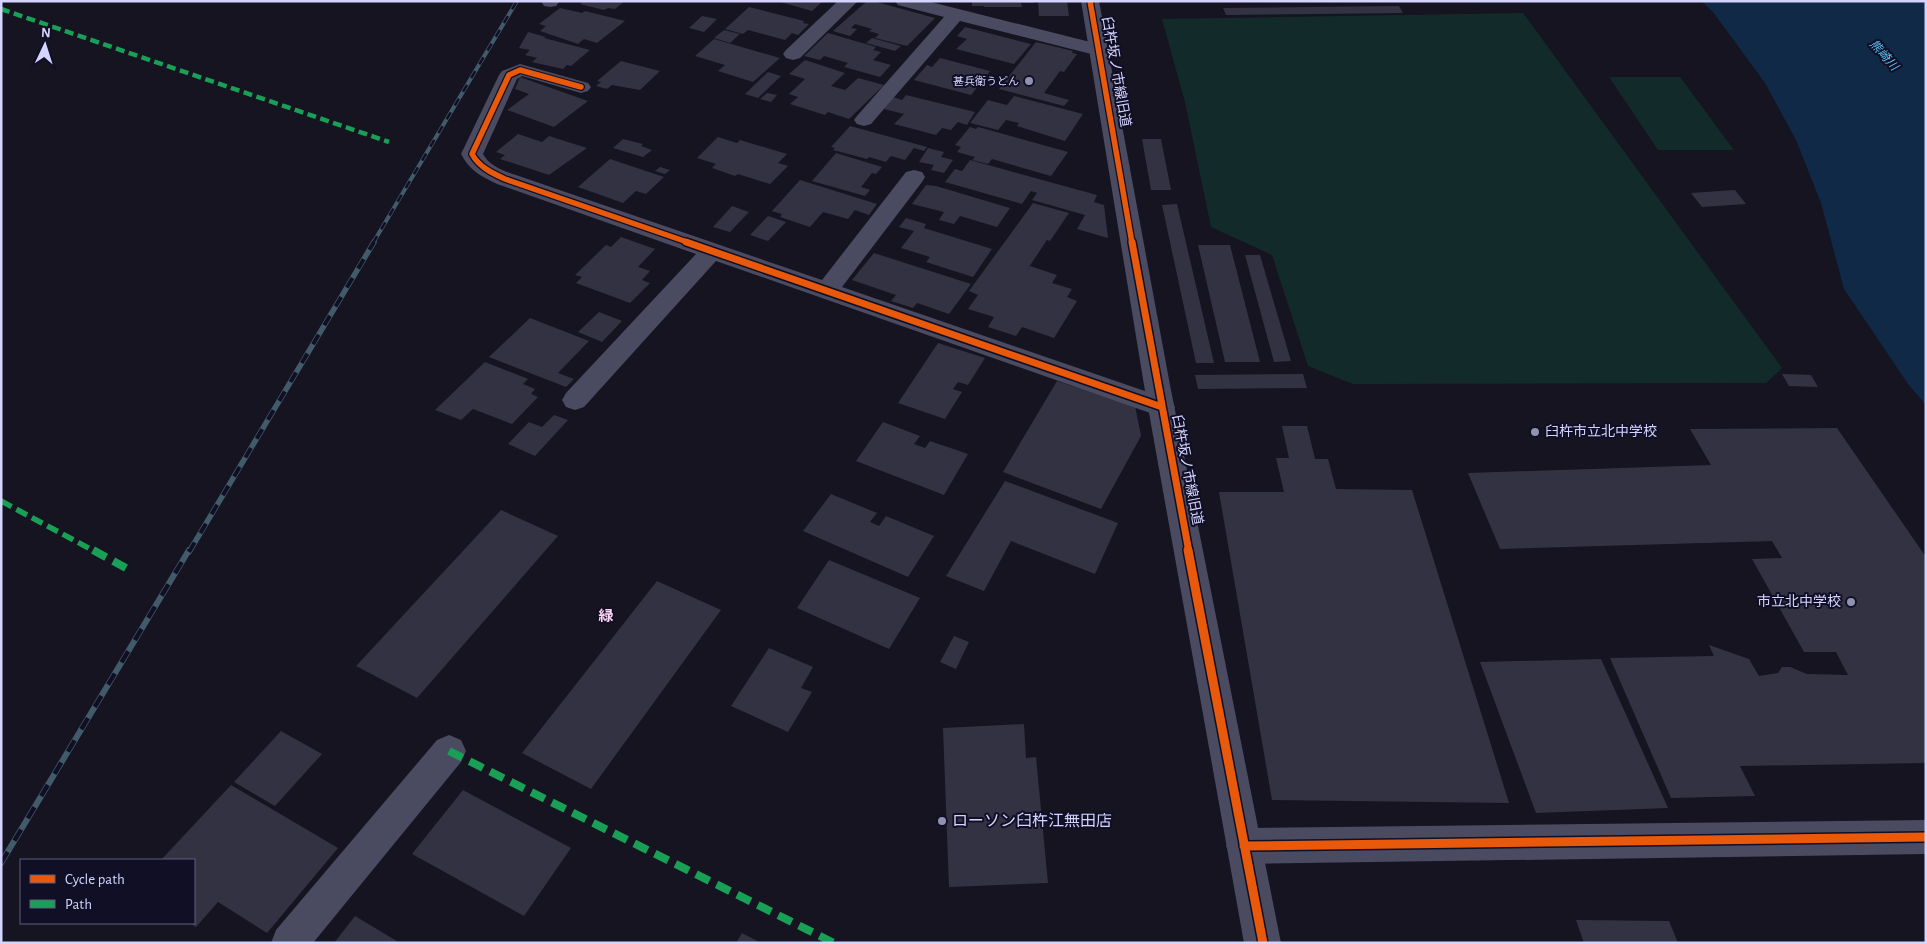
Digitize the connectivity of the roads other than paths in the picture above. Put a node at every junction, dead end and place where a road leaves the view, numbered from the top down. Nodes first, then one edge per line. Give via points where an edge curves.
1 (849, 1) edge
2 (904, 1) edge
3 (1090, 1) edge
4 (956, 14) junction
5 (1100, 50) junction
6 (793, 54) dead end
7 (580, 87) dead end
8 (864, 120) dead end
9 (914, 177) dead end
10 (712, 251) junction
11 (827, 291) junction
12 (575, 400) dead end
13 (1162, 407) junction
14 (449, 751) dead end
15 (1926, 837) edge
16 (1244, 846) junction
17 (289, 943) edge
18 (1263, 943) edge

1 - 6 street
2 - 4 street
3 - 5 street, 臼杵坂ノ市線旧道
4 - 5 street
4 - 8 street
5 - 13 street, 臼杵坂ノ市線旧道
7 - 10 street via 520,70 513,72 472,154 474,158 490,172 505,179
9 - 11 street
10 - 11 street
10 - 12 street
11 - 13 street
13 - 16 street, 臼杵坂ノ市線旧道
14 - 17 street
15 - 16 street
16 - 18 street, 臼杵坂ノ市線旧道

